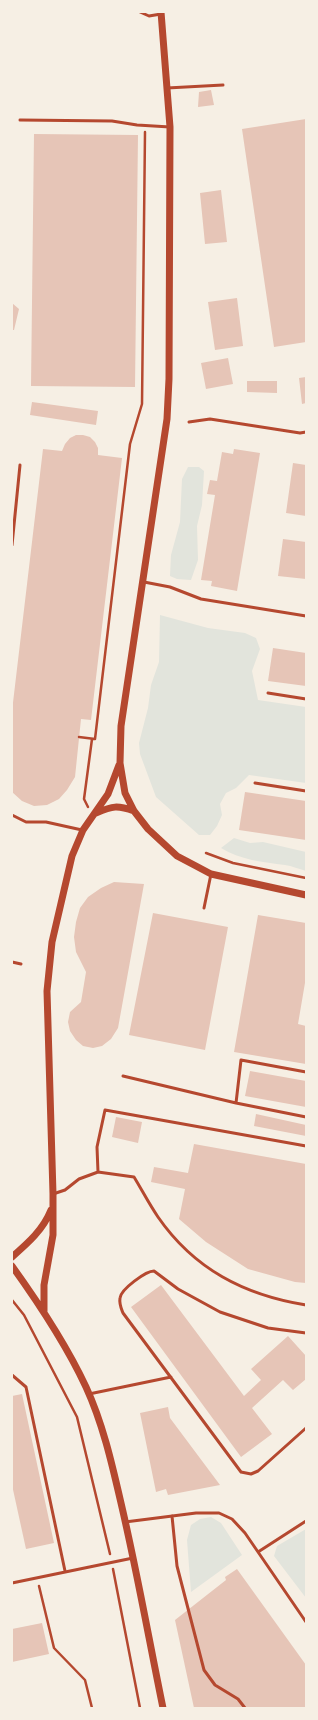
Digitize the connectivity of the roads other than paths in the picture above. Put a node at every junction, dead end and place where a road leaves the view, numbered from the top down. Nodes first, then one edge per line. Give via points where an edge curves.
1 (140, 12) edge
2 (161, 13) edge
3 (223, 86) dead end
4 (167, 88) junction
5 (20, 120) dead end
6 (170, 127) junction
7 (189, 422) dead end
8 (306, 432) edge
9 (20, 465) dead end
10 (12, 545) edge
11 (144, 582) junction
12 (306, 616) edge
13 (268, 693) dead end
14 (306, 699) edge
15 (120, 763) junction
16 (255, 783) dead end
17 (306, 791) edge
18 (134, 811) junction
19 (94, 815) junction
20 (12, 816) edge
21 (83, 830) junction
22 (211, 874) junction
23 (306, 895) edge
24 (204, 908) dead end
25 (12, 962) edge
26 (21, 964) dead end
27 (306, 1072) edge
28 (123, 1076) dead end
29 (236, 1103) junction
30 (306, 1117) edge
31 (306, 1146) edge
32 (98, 1172) junction
33 (53, 1194) junction
34 (53, 1206) junction
35 (12, 1257) edge
36 (12, 1266) edge
37 (306, 1306) edge
38 (44, 1311) junction
39 (306, 1333) edge
40 (12, 1375) edge
41 (171, 1377) junction
42 (89, 1394) junction
43 (306, 1428) edge
44 (172, 1516) junction
45 (306, 1521) edge
46 (125, 1522) junction
47 (258, 1552) junction
48 (133, 1558) junction
49 (65, 1571) junction
50 (12, 1583) edge
51 (306, 1622) edge
52 (163, 1708) edge
53 (245, 1708) edge

1 - 2 lane via 149,16
2 - 4 street
3 - 4 lane
4 - 6 street
5 - 6 lane via 112,121
6 - 11 street via 167,419
7 - 8 lane via 210,419
9 - 10 lane
11 - 12 lane via 170,587 201,599
11 - 15 street via 125,695
13 - 14 lane
15 - 18 street via 125,794
15 - 19 street via 108,794
16 - 17 lane
18 - 19 street via 113,806
18 - 22 street via 148,829 178,856
19 - 21 street
20 - 21 lane via 26,822 46,822
21 - 33 street via 72,856 64,887 52,942 47,990
22 - 23 street
22 - 24 lane
25 - 26 lane
27 - 29 lane via 241,1060
28 - 29 lane
29 - 30 lane
31 - 32 lane via 105,1110 98,1147
32 - 33 lane via 79,1179 65,1190
32 - 37 lane via 134,1177 158,1217 181,1245 196,1260 220,1277 249,1290
33 - 34 street
34 - 35 street via 46,1222 29,1243
34 - 38 street via 53,1236 44,1285
36 - 38 street
38 - 42 street
39 - 41 lane via 268,1328 220,1312 197,1301 152,1271 123,1290 120,1305
40 - 49 lane via 26,1387
41 - 42 lane
41 - 43 lane via 241,1472 251,1474 258,1471
42 - 46 street via 108,1449
44 - 46 lane
44 - 47 lane via 219,1513 232,1519
44 - 53 lane via 177,1566 204,1670 214,1685 238,1698
45 - 47 lane
46 - 48 street
47 - 51 lane
48 - 49 lane
48 - 52 street
49 - 50 lane

